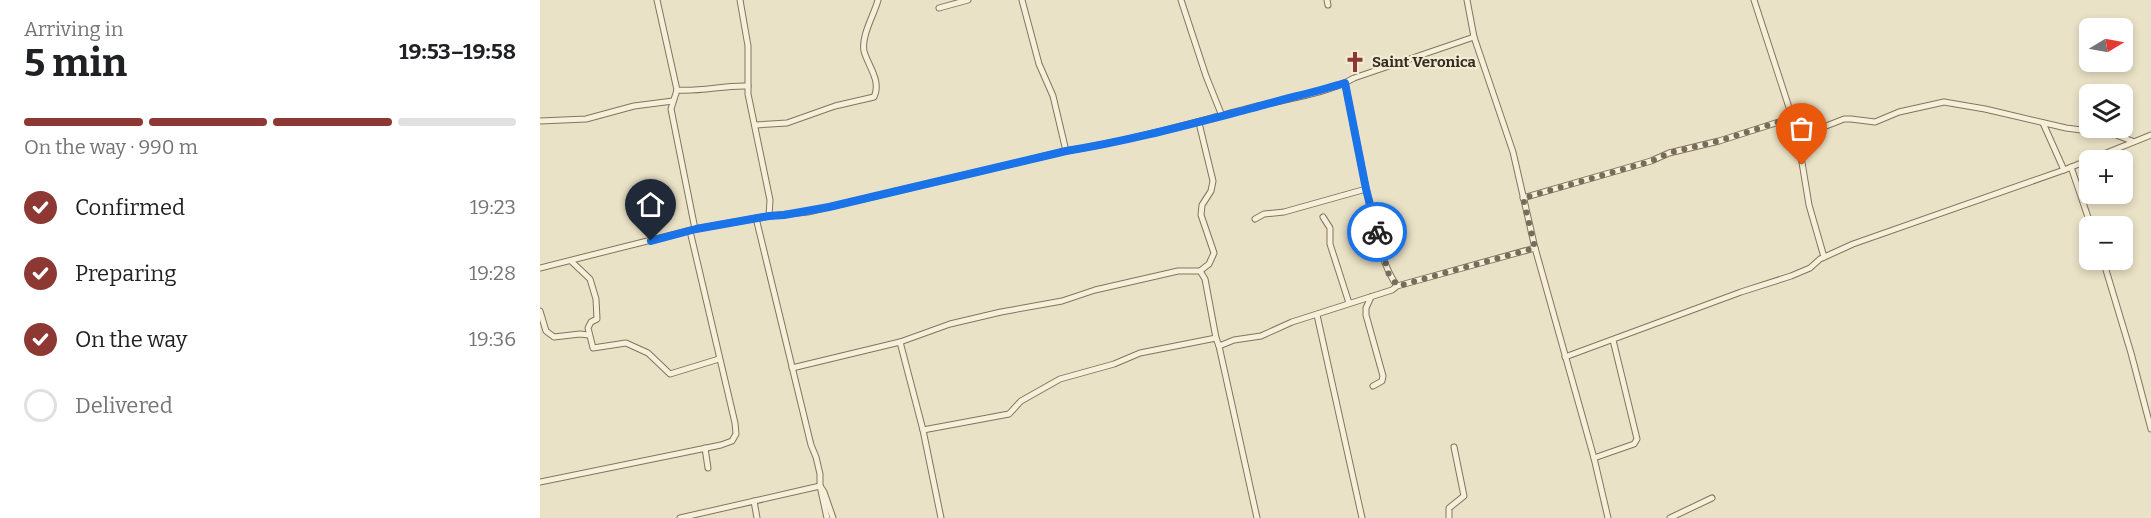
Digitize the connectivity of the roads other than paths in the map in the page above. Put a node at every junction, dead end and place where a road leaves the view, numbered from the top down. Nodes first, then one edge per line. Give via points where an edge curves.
1 (657, 0) edge
2 (740, 0) edge
3 (878, 0) edge
4 (968, 0) edge
5 (1022, 0) edge
6 (1181, 0) edge
7 (1467, 0) edge
8 (1754, 0) edge
9 (939, 8) dead end
10 (1474, 37) junction
11 (1345, 83) junction
12 (748, 86) junction
13 (677, 90) junction
14 (673, 101) junction
15 (1221, 116) junction
16 (540, 121) edge
17 (1199, 123) junction
18 (2043, 123) junction
19 (756, 125) junction
20 (1797, 132) junction
21 (2151, 135) edge
22 (2132, 141) junction
23 (1066, 151) junction
24 (2071, 167) junction
25 (2064, 170) junction
26 (1366, 189) junction
27 (1523, 198) junction
28 (769, 216) junction
29 (2088, 216) edge
30 (1323, 217) dead end
31 (756, 219) junction
32 (1255, 219) dead end
33 (693, 230) junction
34 (1535, 248) junction
35 (1824, 257) junction
36 (571, 261) junction
37 (540, 268) edge
38 (2106, 270) edge
39 (1200, 271) junction
40 (1398, 286) junction
41 (1371, 297) junction
42 (1349, 303) junction
43 (540, 311) edge
44 (1317, 315) junction
45 (543, 332) edge
46 (589, 335) junction
47 (1216, 338) junction
48 (1613, 340) junction
49 (900, 342) junction
50 (1219, 346) junction
51 (1564, 357) junction
52 (719, 359) junction
53 (792, 368) junction
54 (1372, 386) dead end
55 (2151, 429) edge
56 (923, 430) junction
57 (1454, 447) dead end
58 (705, 448) junction
59 (1594, 458) junction
60 (708, 468) dead end
61 (540, 482) edge
62 (819, 486) junction
63 (1712, 498) dead end
64 (754, 501) junction
65 (680, 518) edge
66 (757, 518) edge
67 (826, 518) edge
68 (833, 518) edge
69 (941, 518) edge
70 (1257, 518) edge
71 (1362, 518) edge
72 (1449, 518) edge
73 (1608, 518) edge
74 (1670, 518) edge

1 - 13 street
2 - 12 street via 748,46
3 - 19 street via 864,52 874,76 874,97 787,123
4 - 9 street
5 - 23 street
6 - 15 street
7 - 10 street
8 - 20 street
10 - 11 street
10 - 27 street via 1513,152
11 - 15 street
11 - 26 street
12 - 13 street
12 - 19 street
13 - 14 street
14 - 16 street via 634,106 586,119
14 - 33 street via 671,109
15 - 17 street
17 - 23 street
17 - 39 street via 1213,181 1201,215 1214,253
18 - 20 street via 1944,102 1875,122 1851,118
18 - 22 street via 2103,130
18 - 25 street
19 - 28 street via 770,200
20 - 27 street via 1785,120
20 - 35 street via 1809,205
21 - 22 street
22 - 24 street
23 - 28 street via 829,207
24 - 25 street
24 - 29 street
25 - 35 street
26 - 32 street
26 - 40 street via 1389,275
27 - 34 street
28 - 31 street
30 - 42 street via 1330,228 1330,244
31 - 33 street
31 - 53 street
33 - 36 street
33 - 52 street
34 - 40 street
34 - 51 street
35 - 48 street via 1791,276
36 - 37 street
36 - 46 street via 590,279 596,299 597,318 588,325
38 - 55 street
39 - 47 street via 1208,286
39 - 49 street via 1178,271 1062,301 990,314
40 - 41 street
41 - 42 street
41 - 54 street via 1366,315 1383,376 1382,381
42 - 44 street
43 - 45 street
44 - 50 street via 1261,336
44 - 71 street
45 - 46 street via 554,337
46 - 52 street via 593,348 626,343 648,353 670,374
47 - 50 street
47 - 56 street via 1140,353 1060,380 1021,401 1009,414
48 - 51 street
48 - 59 street via 1637,439 1634,444
49 - 53 street
49 - 56 street
50 - 70 street
51 - 59 street
52 - 58 street via 736,434 732,441
53 - 62 street via 820,474
56 - 69 street
57 - 72 street via 1464,496 1449,508
58 - 60 street
58 - 61 street
59 - 73 street
62 - 64 street
62 - 67 street
62 - 68 street
63 - 74 street
64 - 65 street
64 - 66 street

